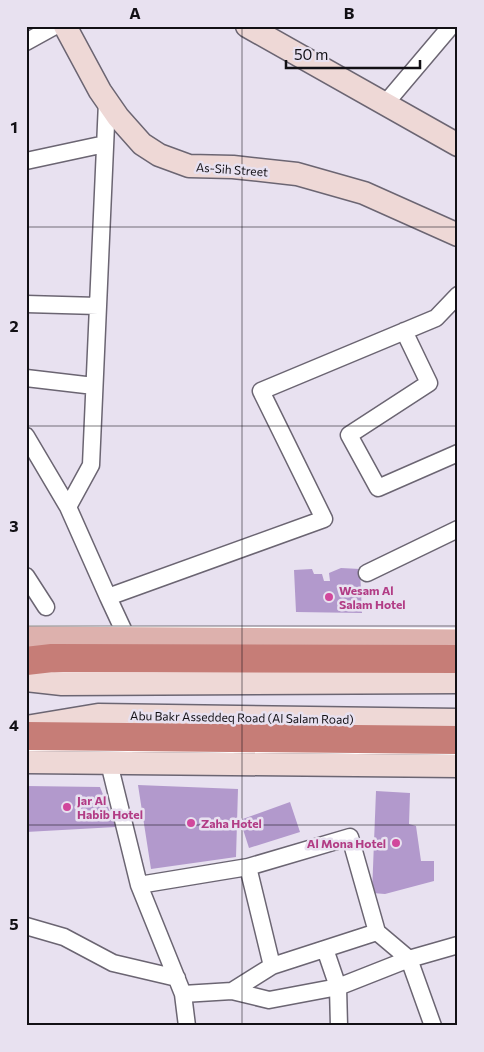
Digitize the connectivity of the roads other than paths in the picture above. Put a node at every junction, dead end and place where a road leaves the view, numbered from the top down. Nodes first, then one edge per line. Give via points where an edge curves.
1 (54, 26) edge
2 (65, 26) edge
3 (85, 26) edge
4 (247, 26) edge
5 (451, 26) edge
6 (26, 42) edge
7 (79, 53) junction
8 (107, 102) junction
9 (386, 104) junction
10 (105, 144) junction
11 (458, 145) edge
12 (26, 161) edge
13 (458, 235) edge
14 (458, 295) edge
15 (26, 304) edge
16 (98, 306) junction
17 (404, 331) junction
18 (26, 378) edge
19 (94, 386) junction
20 (26, 436) edge
21 (458, 453) edge
22 (68, 507) junction
23 (458, 529) edge
24 (367, 573) dead end
25 (26, 576) edge
26 (108, 597) junction
27 (46, 607) dead end
28 (26, 639) edge
29 (128, 640) junction
30 (458, 642) edge
31 (458, 658) edge
32 (39, 659) edge
33 (26, 680) edge
34 (458, 682) edge
35 (458, 720) edge
36 (26, 726) edge
37 (26, 736) edge
38 (458, 740) edge
39 (26, 762) edge
40 (109, 763) junction
41 (458, 766) edge
42 (248, 867) junction
43 (139, 885) junction
44 (26, 926) edge
45 (377, 932) junction
46 (458, 945) edge
47 (325, 949) junction
48 (409, 959) junction
49 (272, 966) junction
50 (177, 978) junction
51 (338, 987) junction
52 (232, 991) junction
53 (184, 994) junction
54 (187, 1026) edge
55 (339, 1026) edge
56 (433, 1026) edge

1 - 6 street
2 - 7 main road, As-Sih Street
3 - 7 main road
4 - 9 main road
5 - 9 street
7 - 8 main road, As-Sih Street
8 - 10 street
8 - 13 main road, As-Sih Street via 142,144 159,155 189,166 298,174 364,193
9 - 11 main road
10 - 12 street
10 - 16 street
14 - 17 street via 436,318
15 - 16 street
16 - 19 street
17 - 21 street via 429,384 349,435 378,488
17 - 26 street via 262,392 324,519
18 - 19 street
19 - 22 street via 91,465
20 - 22 street
22 - 26 street
23 - 24 street
25 - 27 street
26 - 29 street
28 - 29 main road
29 - 30 main road
31 - 32 highway
33 - 34 main road via 62,684
35 - 36 main road, Abu Bakr Asseddeq Road (Al Salam Road) via 98,715
37 - 38 highway, Abu Bakr Asseddeq Road (Al Salam Road)
39 - 40 main road
40 - 41 main road
40 - 43 street
42 - 43 street
42 - 45 street via 350,838
42 - 49 street
43 - 50 street
44 - 50 street via 64,937 113,963
45 - 47 street
45 - 48 street
46 - 48 street
47 - 49 street
47 - 51 street
48 - 51 street
48 - 56 street
49 - 52 street
50 - 53 street
51 - 52 street via 269,1000
51 - 55 street
52 - 53 street
53 - 54 street

